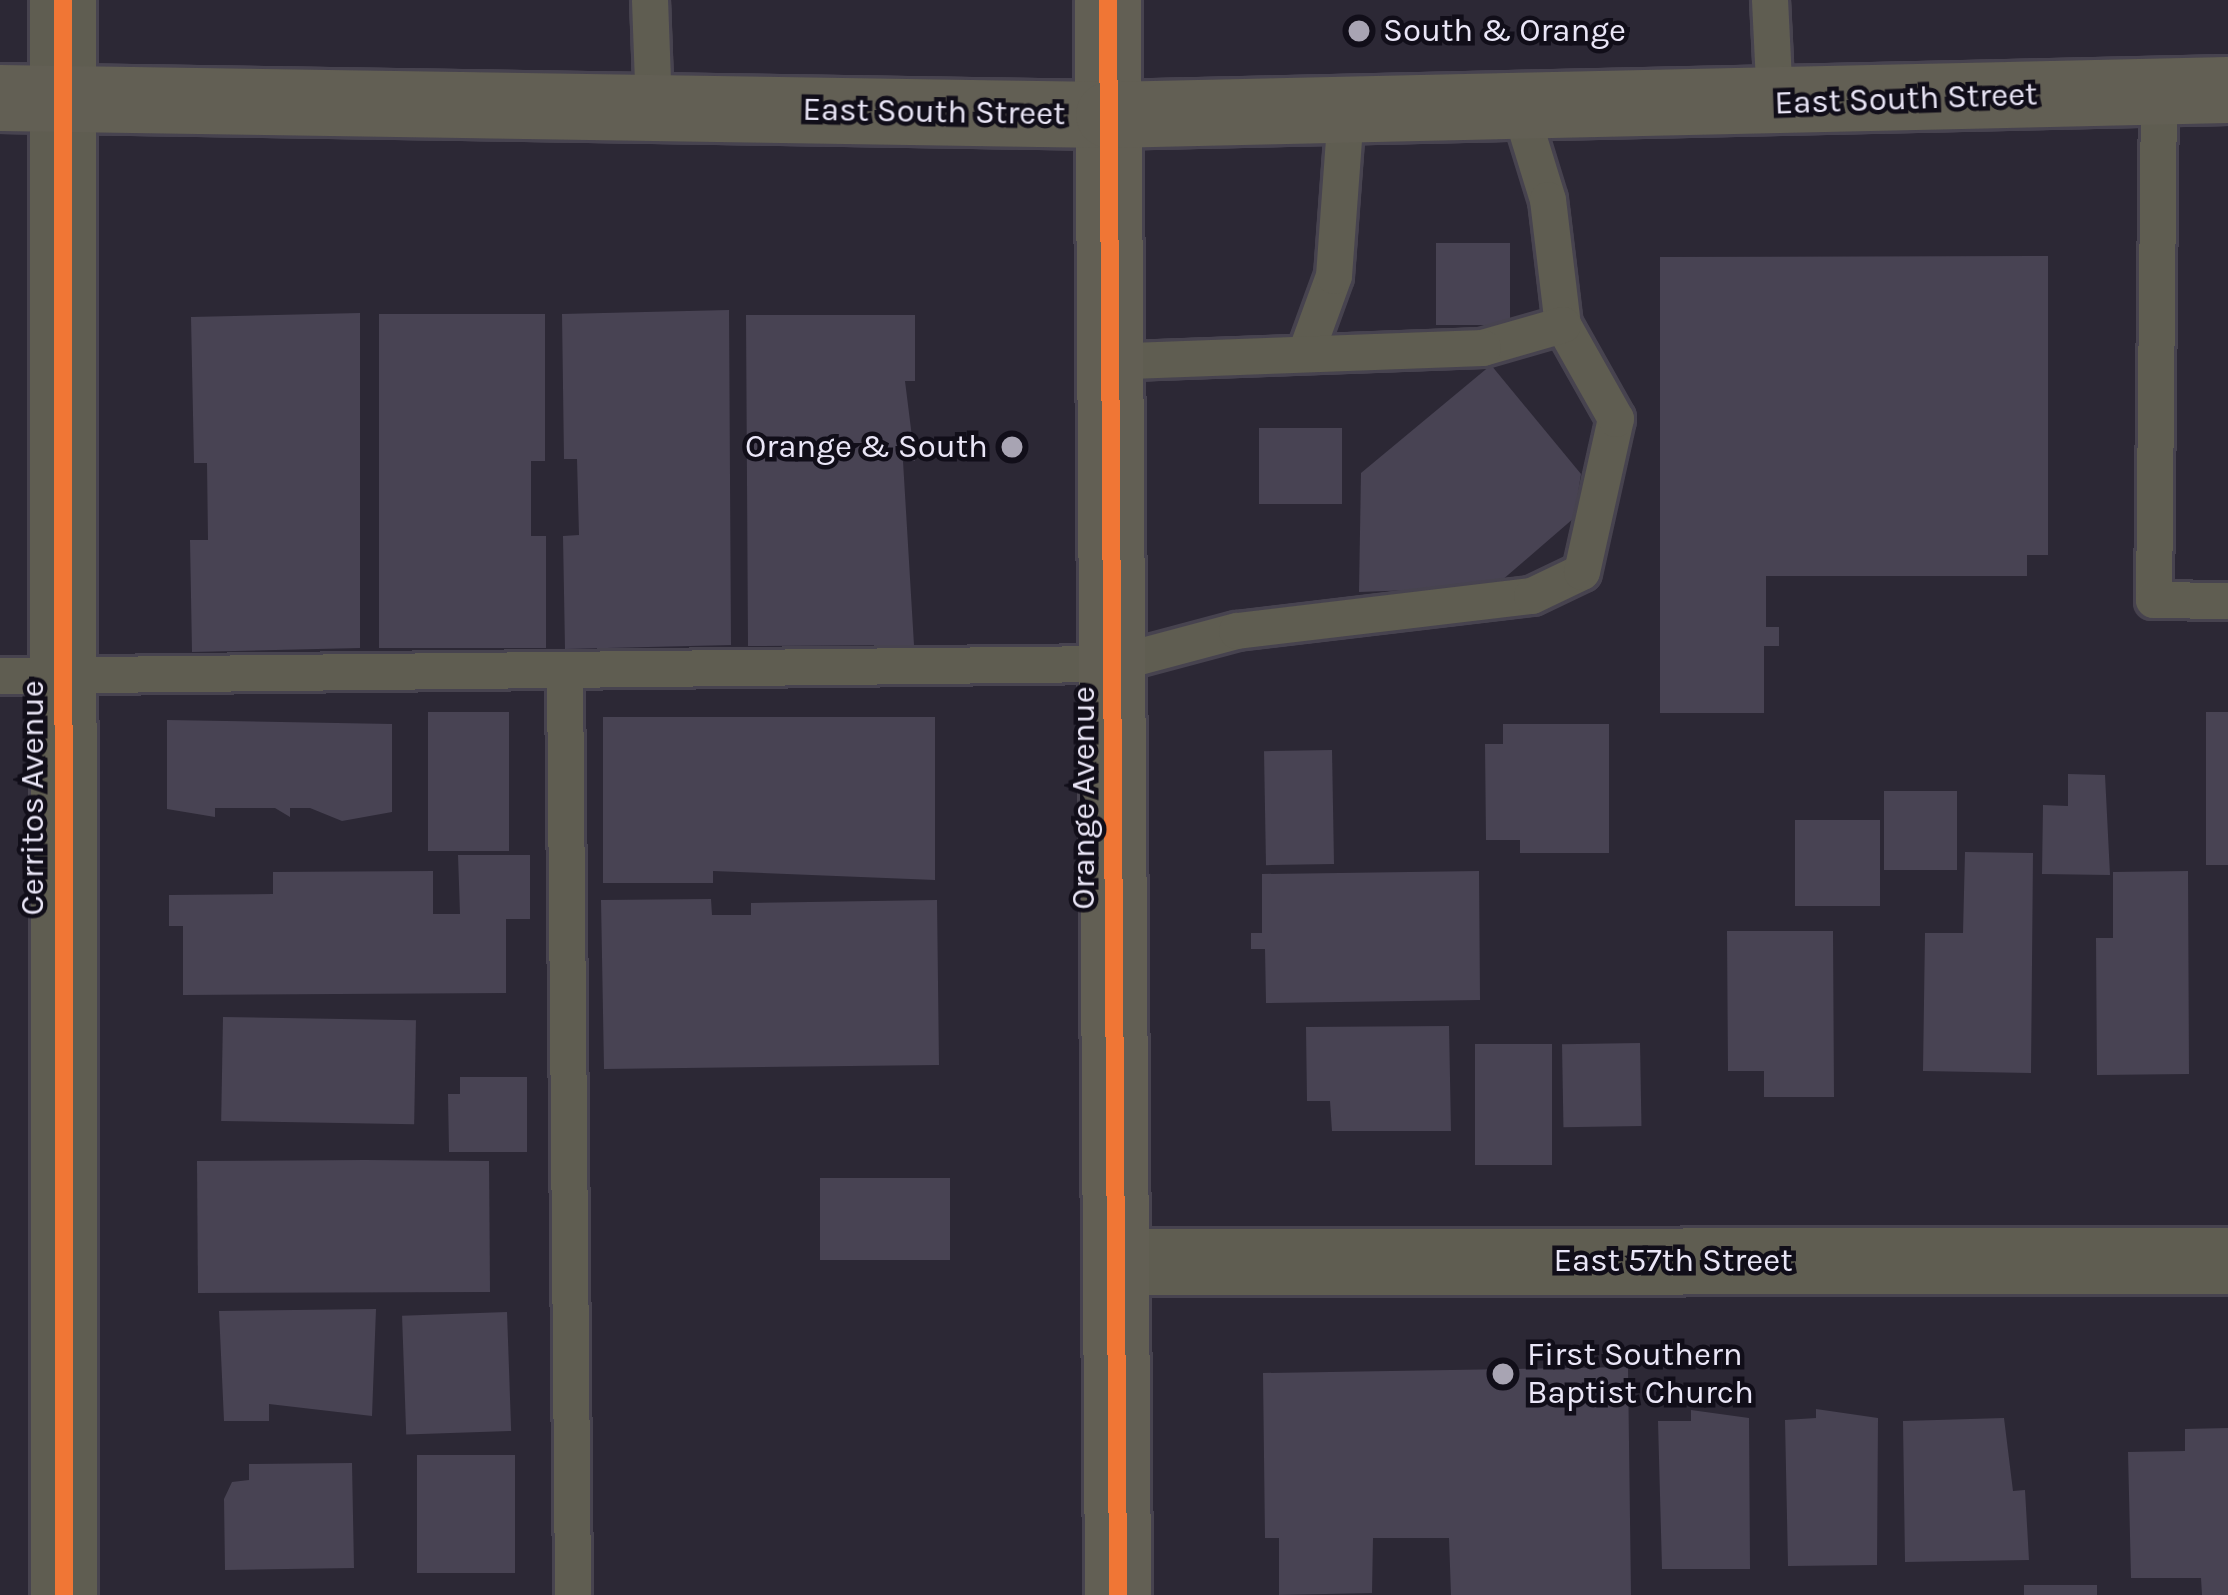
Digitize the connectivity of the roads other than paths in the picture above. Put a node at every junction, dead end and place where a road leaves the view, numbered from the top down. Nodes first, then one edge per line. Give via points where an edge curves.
1 (63, 0) edge
2 (650, 0) edge
3 (1108, 0) edge
4 (1770, 0) edge
5 (2228, 89) edge
6 (2159, 92) junction
7 (32, 98) edge
8 (1775, 103) junction
9 (654, 107) junction
10 (1520, 110) junction
11 (1346, 112) junction
12 (1109, 115) junction
13 (1563, 325) junction
14 (1306, 353) junction
15 (1111, 362) junction
16 (2228, 601) edge
17 (1113, 664) junction
18 (565, 673) junction
19 (32, 676) edge
20 (2228, 1261) edge
21 (1117, 1262) junction
22 (64, 1595) edge
23 (573, 1595) edge
24 (1118, 1595) edge

1 - 7 street, Cerritos Avenue
2 - 9 lane
3 - 12 main road, Orange Avenue
4 - 8 lane
5 - 6 main road, East South Street
6 - 8 main road, East South Street
6 - 16 lane via 2154,601
7 - 9 main road, East South Street
7 - 19 street, Cerritos Avenue
8 - 10 main road, East South Street
9 - 12 main road, East South Street
10 - 11 main road, East South Street
10 - 13 lane via 1548,200
11 - 12 main road, East South Street
11 - 14 lane via 1334,276
12 - 15 main road, Orange Avenue
13 - 14 lane via 1483,347
13 - 17 lane via 1616,419 1582,572 1532,596 1237,632
14 - 15 lane
15 - 17 main road, Orange Avenue
17 - 18 lane
17 - 21 main road, Orange Avenue
18 - 19 lane
18 - 23 lane
19 - 22 street, Cerritos Avenue
20 - 21 street, East 57th Street
21 - 24 main road, Orange Avenue

